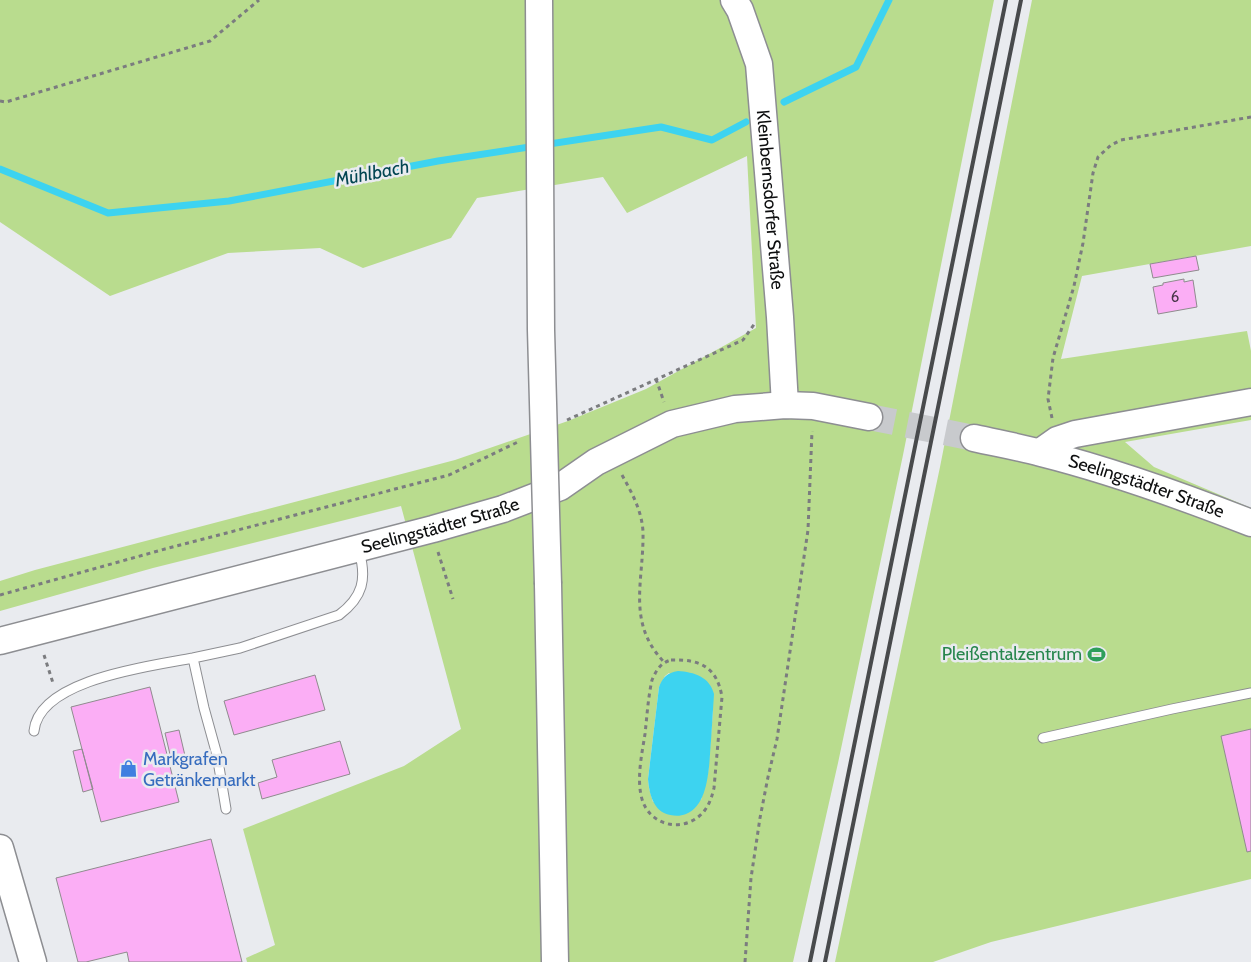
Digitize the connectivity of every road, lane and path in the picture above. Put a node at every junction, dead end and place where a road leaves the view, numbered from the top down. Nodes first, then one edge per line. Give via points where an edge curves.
1 (259, 0) edge
2 (539, 0) edge
3 (734, 0) edge
4 (0, 101) edge
5 (1251, 116) edge
6 (780, 317) junction
7 (1251, 402) edge
8 (785, 405) junction
9 (813, 406) junction
10 (869, 417) tunnel mouth
11 (566, 420) dead end
12 (974, 438) tunnel mouth
13 (521, 440) dead end
14 (1048, 446) junction
15 (636, 501) dead end
16 (1251, 523) edge
17 (359, 548) junction
18 (439, 556) dead end
19 (0, 595) edge
20 (453, 599) dead end
21 (34, 632) junction
22 (0, 641) edge
23 (193, 658) junction
24 (664, 662) junction
25 (1251, 693) edge
26 (58, 696) junction
27 (34, 730) dead end
28 (1043, 738) dead end
29 (226, 809) dead end
30 (0, 848) edge
31 (33, 962) edge
32 (555, 962) edge
33 (745, 962) edge

1 - 4 path via 210,41 6,102
2 - 32 street, bridge via 541,330
3 - 6 street, Kleinbernsdorfer Straße via 759,64
5 - 14 path via 1121,140 1098,158 1074,286 1053,358 1048,399
6 - 8 street, Kleinbernsdorfer Straße
6 - 11 path via 760,317 743,340
7 - 14 street, Seelingstädter Straße via 1075,434
8 - 9 street, Seelingstädter Straße
8 - 17 street, Seelingstädter Straße via 735,409 672,424 596,462 560,487 503,509
9 - 10 street, Seelingstädter Straße
9 - 33 path via 808,530 777,739 751,878
12 - 14 street, Seelingstädter Straße
13 - 19 path via 449,475 165,548
14 - 16 street, Seelingstädter Straße via 1102,470 1183,496
15 - 24 path via 643,532 640,612 652,649
17 - 21 street, Seelingstädter Straße
17 - 23 lane via 363,563 362,583 350,607 339,615 240,648
18 - 20 path
21 - 22 street, Seelingstädter Straße
21 - 26 path
23 - 26 lane via 111,674
23 - 29 lane via 217,755
24 - 24 path via 654,674 650,687 639,783 644,807 651,816 659,822 679,825 698,817 711,800 722,697 717,678 706,668 678,660
25 - 28 lane
26 - 27 lane via 44,707 35,720
30 - 31 street

